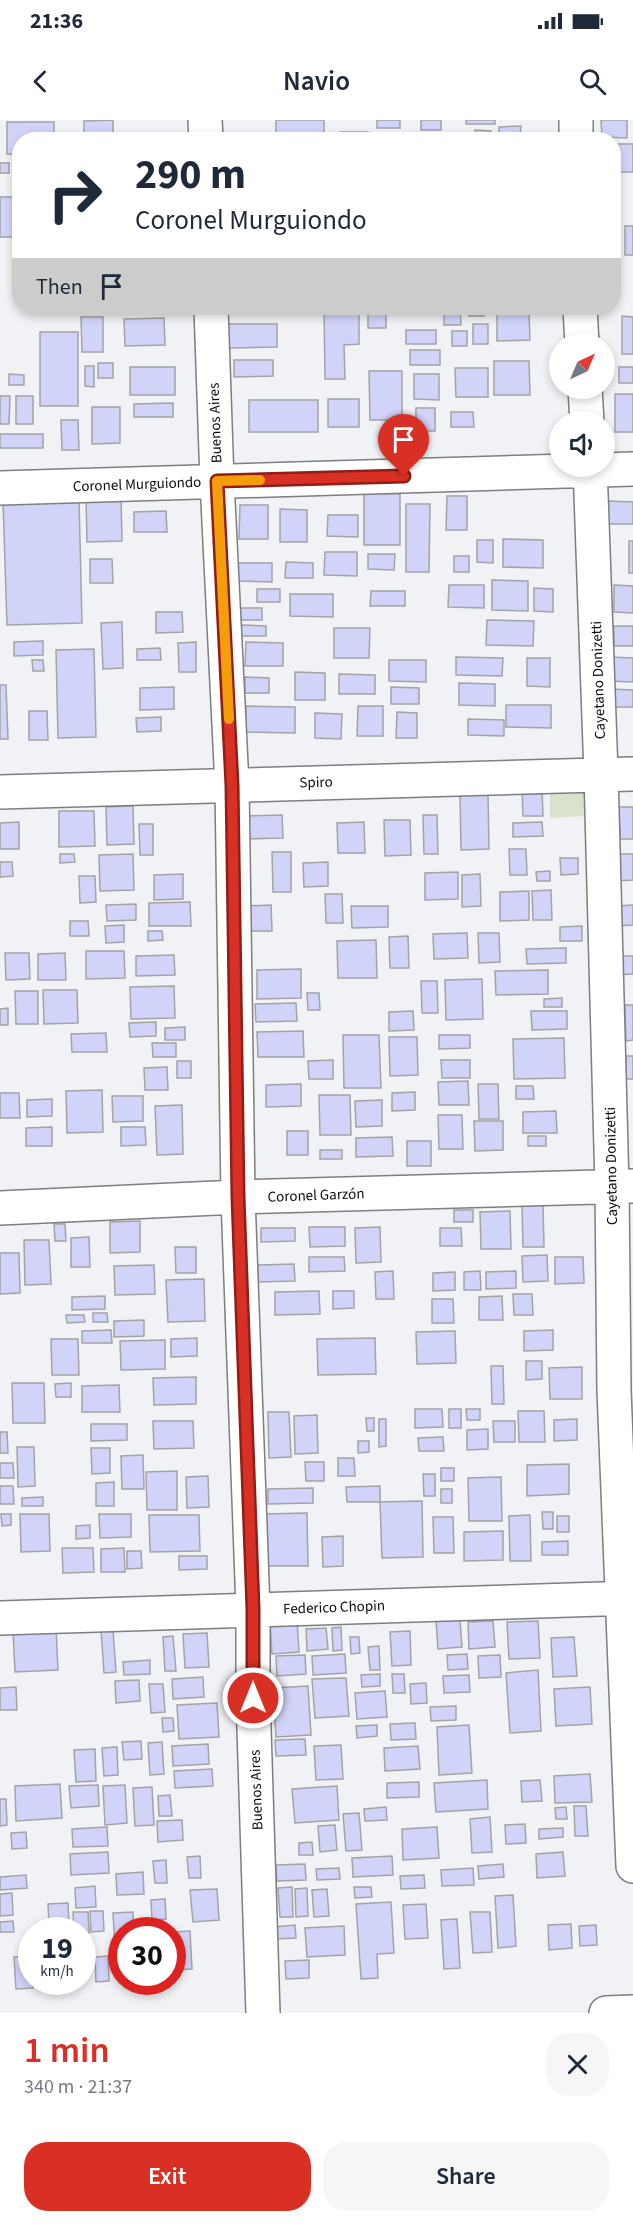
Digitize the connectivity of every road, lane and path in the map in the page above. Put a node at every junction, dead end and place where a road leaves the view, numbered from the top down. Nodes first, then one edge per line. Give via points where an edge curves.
1 (212, 315) edge
2 (580, 315) edge
3 (581, 333) edge
4 (615, 468) edge
5 (633, 468) edge
6 (549, 469) edge
7 (591, 477) edge
8 (217, 481) junction
9 (0, 488) edge
10 (617, 774) edge
11 (232, 785) junction
12 (0, 792) edge
13 (622, 1186) edge
14 (238, 1197) junction
15 (0, 1208) edge
16 (628, 1598) edge
17 (253, 1609) junction
18 (0, 1618) edge
19 (633, 1866) edge
20 (633, 2012) edge
21 (263, 2013) edge
22 (606, 2013) edge

1 - 8 street, Buenos Aires
2 - 3 street
4 - 5 street, Coronel Murguiondo
6 - 8 street, Coronel Murguiondo
7 - 10 street, Cayetano Donizetti
8 - 9 street, Coronel Murguiondo
8 - 11 street, Buenos Aires
10 - 11 street, Spiro
10 - 13 street, Cayetano Donizetti
11 - 12 street, Spiro
11 - 14 street, Buenos Aires
13 - 14 street, Coronel Garzón
13 - 16 street, Cayetano Donizetti via 614,1390
14 - 15 street, Coronel Garzón
14 - 17 street, Buenos Aires
16 - 17 street, Federico Chopin
16 - 19 street, Cayetano Donizetti
17 - 18 street, Federico Chopin
17 - 21 street, Buenos Aires
20 - 22 street

